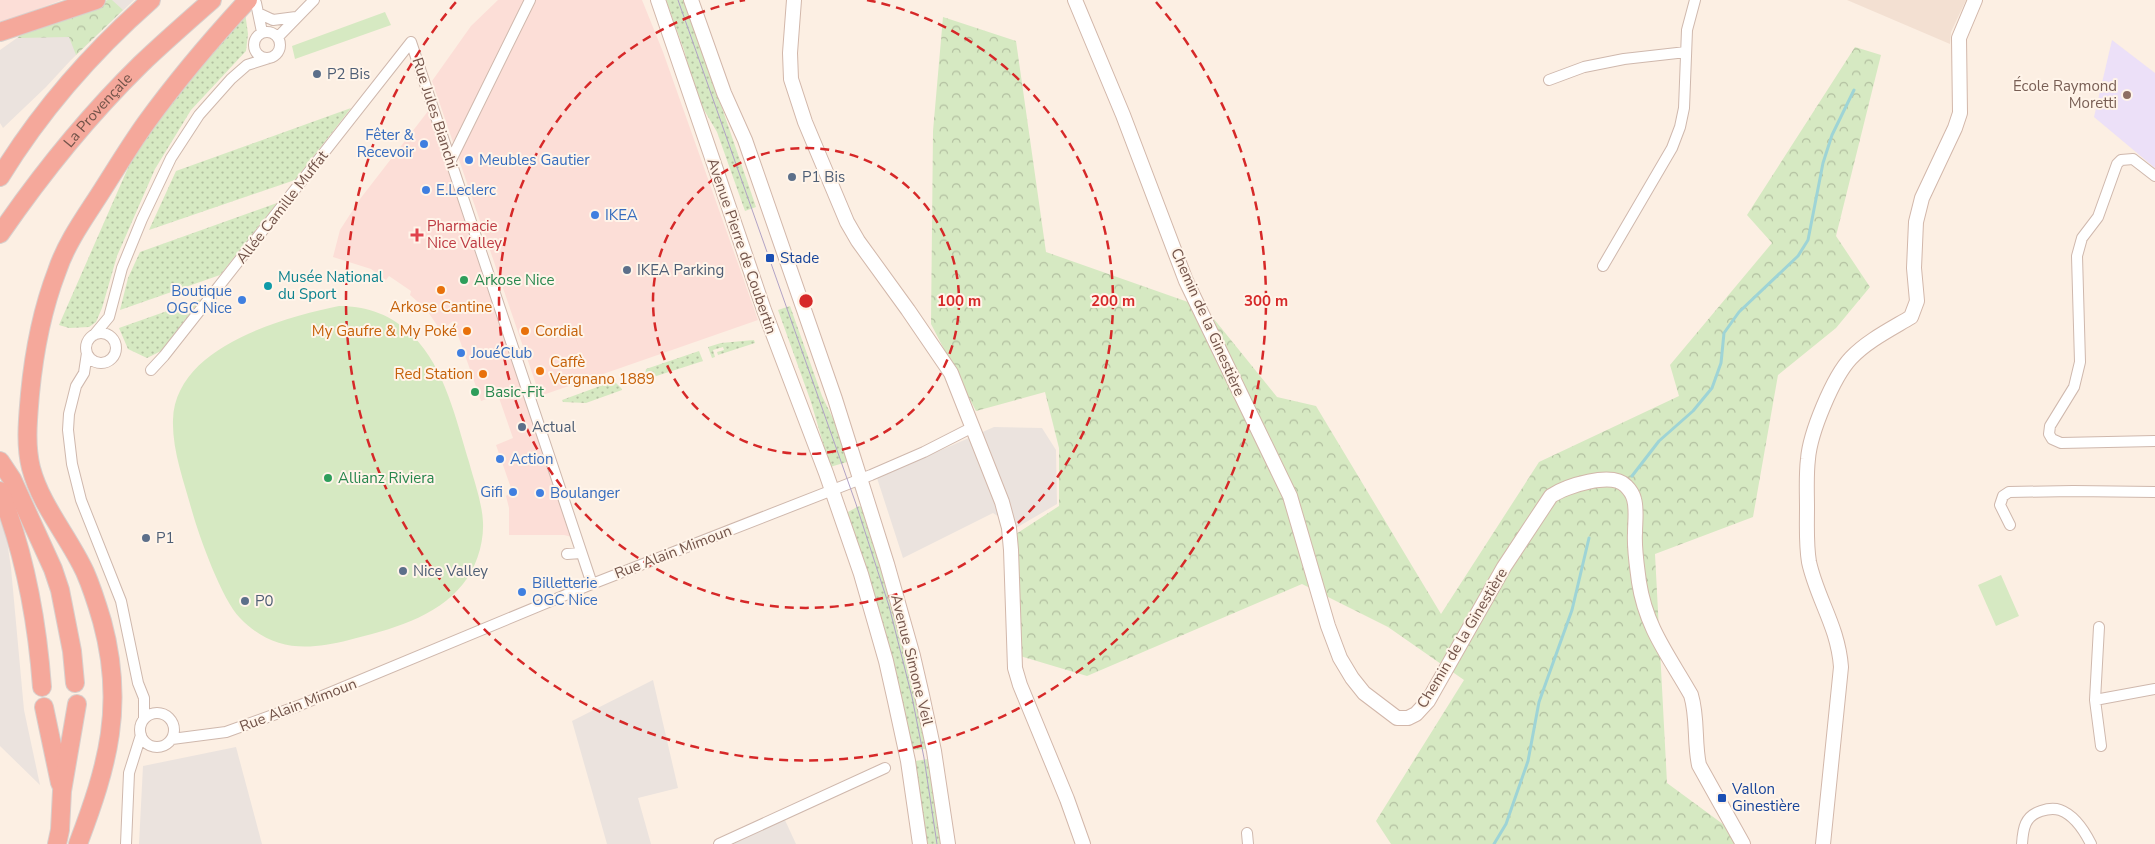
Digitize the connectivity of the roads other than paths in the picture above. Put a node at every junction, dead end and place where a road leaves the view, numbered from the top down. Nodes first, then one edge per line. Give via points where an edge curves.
1 (96, 0) edge
2 (151, 0) edge
3 (212, 0) edge
4 (314, 0) edge
5 (530, 0) edge
6 (658, 0) edge
7 (690, 0) edge
8 (794, 0) edge
9 (1075, 0) edge
10 (1696, 0) edge
11 (1975, 0) edge
12 (254, 5) edge
13 (296, 17) junction
14 (0, 32) edge
15 (262, 32) junction
16 (278, 37) junction
17 (411, 42) joint
18 (254, 47) junction
19 (1686, 52) junction
20 (269, 58) junction
21 (247, 65) junction
22 (1549, 80) dead end
23 (424, 82) junction
24 (414, 86) dead end
25 (450, 160) junction
26 (2155, 176) edge
27 (0, 177) edge
28 (0, 234) edge
29 (1603, 266) dead end
30 (108, 317) junction
31 (94, 335) junction
32 (116, 344) junction
33 (87, 354) junction
34 (104, 363) junction
35 (151, 370) dead end
36 (84, 373) junction
37 (973, 427) junction
38 (2155, 441) edge
39 (0, 461) edge
40 (859, 480) junction
41 (832, 490) junction
42 (0, 491) edge
43 (2155, 492) edge
44 (2010, 525) dead end
45 (581, 553) junction
46 (566, 554) dead end
47 (592, 584) junction
48 (2099, 627) dead end
49 (75, 683) dead end
50 (42, 687) dead end
51 (2155, 692) edge
52 (144, 698) junction
53 (2095, 700) junction
54 (77, 704) dead end
55 (44, 707) dead end
56 (161, 713) junction
57 (144, 719) junction
58 (173, 723) junction
59 (203, 733) junction
60 (141, 735) junction
61 (172, 739) junction
62 (2101, 746) dead end
63 (153, 747) junction
64 (131, 763) junction
65 (885, 768) dead end
66 (62, 791) junction
67 (57, 844) edge
68 (78, 844) edge
69 (126, 844) edge
70 (719, 844) edge
71 (920, 844) edge
72 (948, 844) edge
73 (1083, 844) edge
74 (1743, 844) edge
75 (1823, 844) edge
76 (2022, 844) edge
77 (2091, 844) edge

1 - 14 highway
2 - 27 highway via 61,90
3 - 28 highway, La Provençale via 113,93 67,144
4 - 13 street
5 - 25 street
6 - 41 main road, Avenue Pierre de Coubertin via 764,310
7 - 40 main road via 744,140 841,417
8 - 37 main road via 791,79 805,122 847,222 940,356
9 - 74 main road, Chemin de la Ginestière via 1186,281 1290,496 1328,626 1340,658 1352,678 1364,693 1397,718 1416,714 1428,701 1508,560 1551,496 1576,485 1618,481 1626,486 1634,499 1639,584 1651,628 1695,707 1698,765
10 - 19 street via 1687,30
11 - 75 main road via 1959,38 1960,113 1922,198 1916,222 1915,310 1911,317 1858,353 1843,368 1816,428 1808,458 1810,564 1835,631 1841,667
12 - 13 street via 273,20
12 - 15 street
12 - 68 highway via 205,46 145,124 72,237 57,269 36,346 28,418 31,470 90,584 112,666 113,706 108,752
13 - 16 street
15 - 16 street
15 - 18 street
16 - 20 street via 280,50
17 - 23 street, Rue Jules Bianchi
17 - 35 street, Allée Camille Muffat
18 - 20 street via 258,54
18 - 21 street
19 - 22 street via 1584,67
19 - 29 street via 1680,128 1672,148
20 - 21 street
21 - 30 street via 198,115 171,158 125,260
23 - 24 street
23 - 25 street, Rue Jules Bianchi
25 - 45 street, Rue Jules Bianchi
26 - 38 street via 2133,159 2121,160 2098,217 2082,238 2077,256 2080,362 2074,388 2050,426 2049,434 2061,443
30 - 31 street
30 - 32 street
31 - 32 street via 107,334
31 - 33 street via 88,341
32 - 34 street via 113,358
33 - 34 street via 96,363
33 - 36 street
34 - 36 street
36 - 52 street via 76,386 69,414 72,464 81,500 121,602
37 - 40 street, Rue Alain Mimoun
37 - 73 main road via 1009,528 1015,668
39 - 49 highway via 12,479 57,583 72,651
40 - 41 street, Rue Alain Mimoun
40 - 72 main road, Avenue Simone Veil via 913,656 934,751
41 - 47 street, Rue Alain Mimoun
41 - 71 main road, Avenue Simone Veil via 886,661 908,760
42 - 50 highway via 33,603
43 - 44 street via 2009,492 2003,496 2000,505
45 - 46 street
45 - 47 street, Rue Jules Bianchi
47 - 59 street, Rue Alain Mimoun via 250,724 226,732
48 - 53 street
51 - 53 street
52 - 56 street
52 - 57 street
53 - 62 street
54 - 66 highway
55 - 66 highway
56 - 57 street
56 - 58 street
57 - 60 street
58 - 59 street, Rue Alain Mimoun
58 - 61 street
59 - 61 street, Rue Alain Mimoun
60 - 63 street via 145,743
60 - 64 street
61 - 63 street via 164,746
63 - 64 street
64 - 69 street
65 - 70 street
66 - 67 highway
76 - 77 street via 2027,819 2034,813 2054,809 2062,810 2074,820

